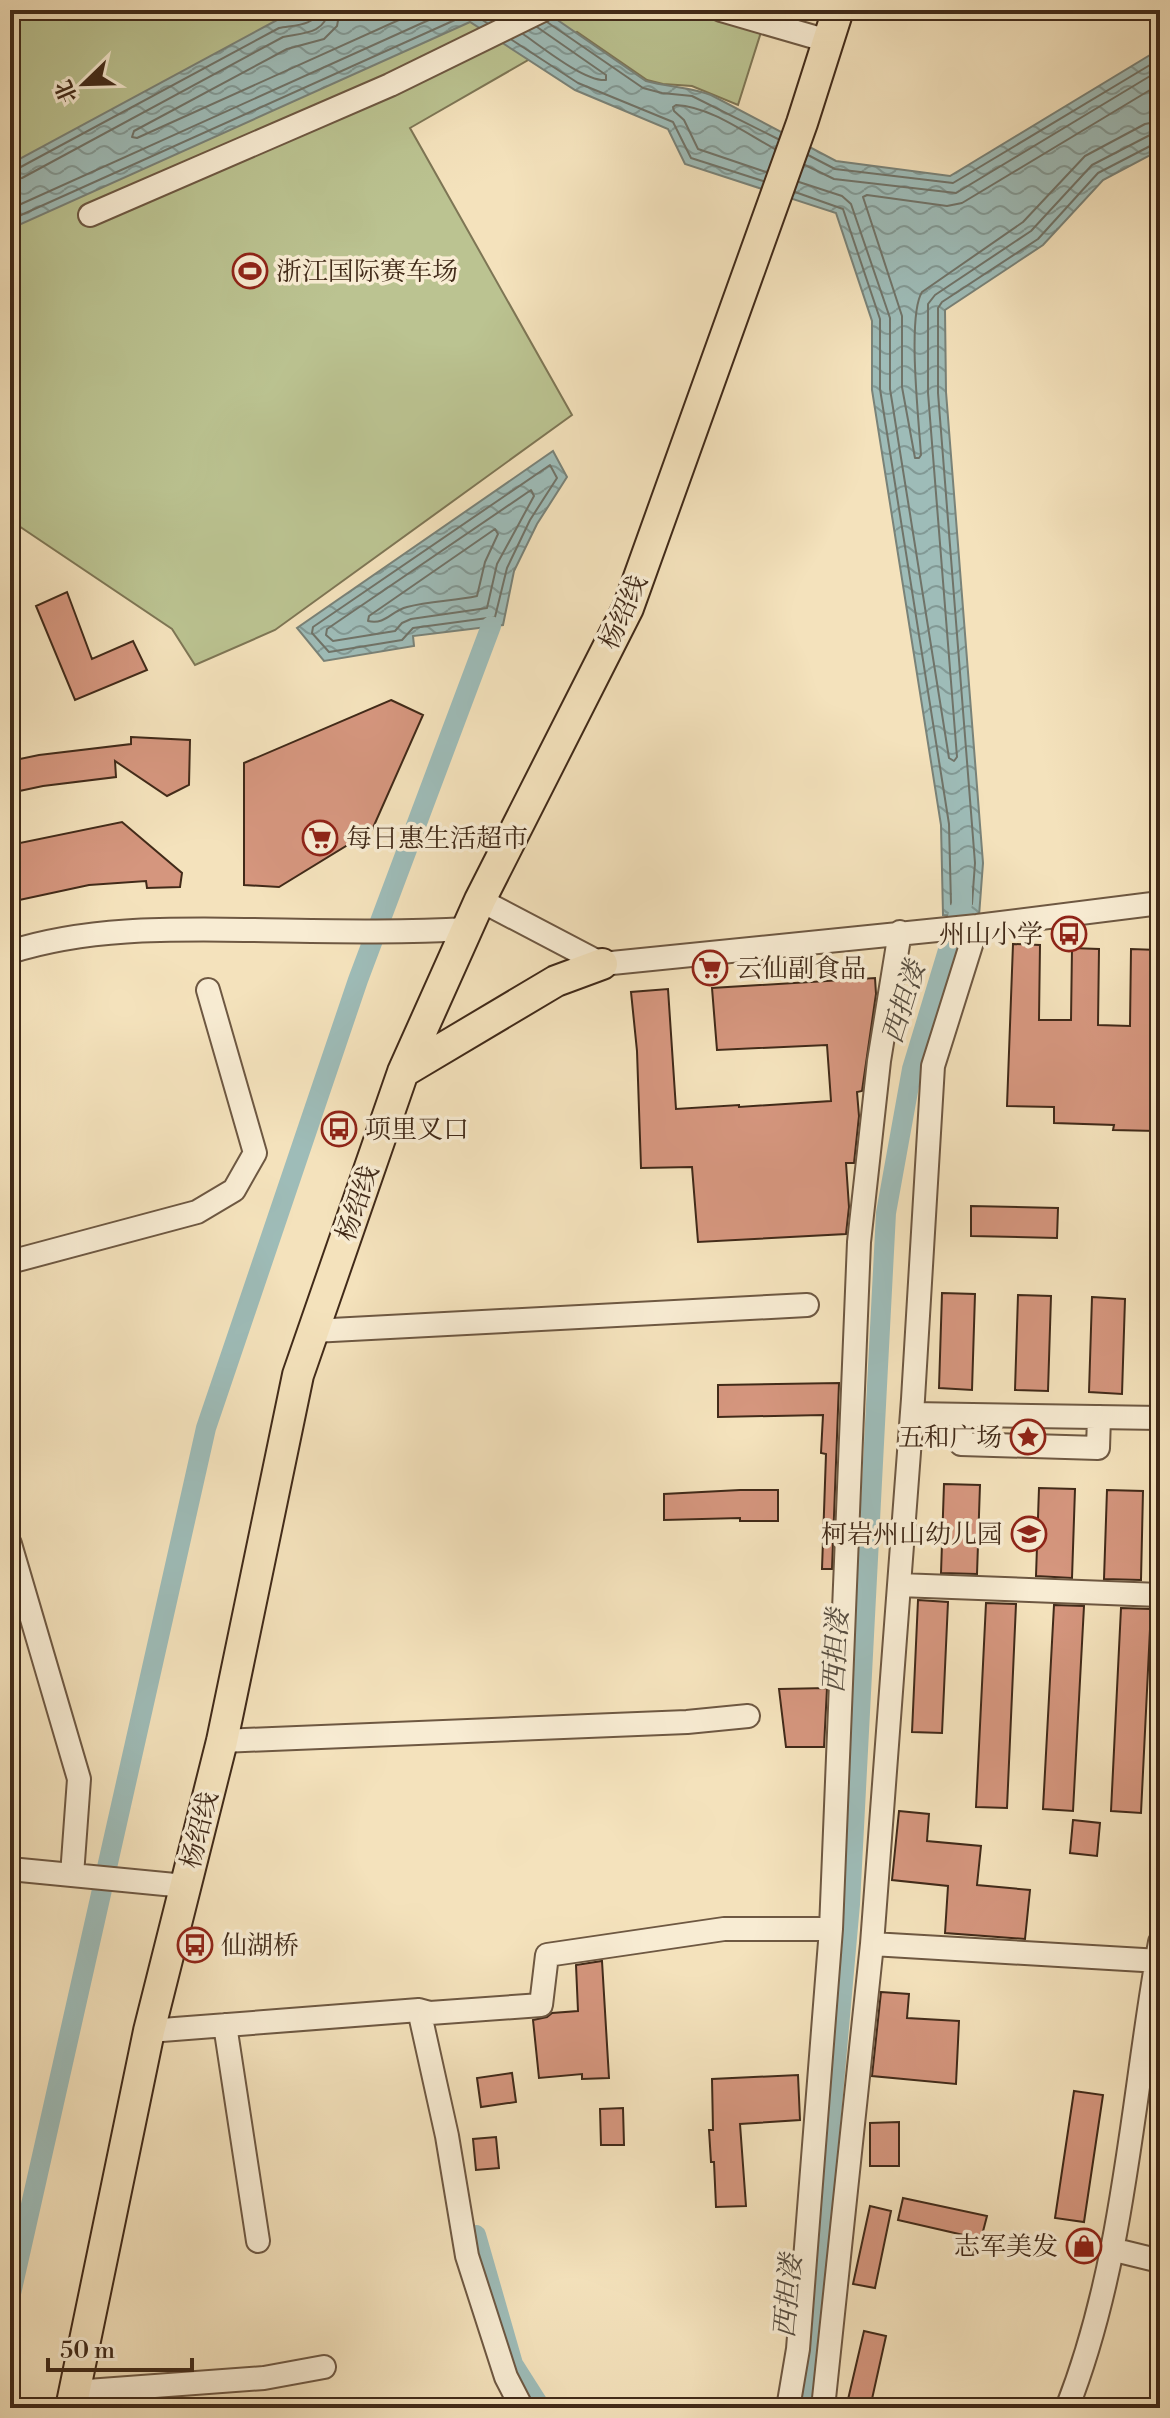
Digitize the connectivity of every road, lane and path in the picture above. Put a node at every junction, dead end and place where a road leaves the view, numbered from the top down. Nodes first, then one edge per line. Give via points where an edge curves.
1 (543, 10) edge
2 (721, 10) edge
3 (838, 10) edge
4 (828, 41) junction
5 (90, 215) dead end
6 (480, 900) junction
7 (1160, 903) edge
8 (977, 926) junction
9 (468, 929) junction
10 (900, 932) junction
11 (10, 952) edge
12 (602, 964) junction
13 (208, 990) dead end
14 (403, 1072) junction
15 (10, 1262) edge
16 (807, 1305) dead end
17 (313, 1331) junction
18 (912, 1414) junction
19 (961, 1415) junction
20 (1099, 1417) junction
21 (1160, 1418) edge
22 (10, 1544) edge
23 (899, 1585) junction
24 (1160, 1595) edge
25 (748, 1716) dead end
26 (222, 1741) junction
27 (10, 1869) edge
28 (80, 1876) junction
29 (185, 1886) junction
30 (831, 1929) junction
31 (872, 1944) junction
32 (1159, 1954) edge
33 (419, 2010) junction
34 (225, 2025) junction
35 (149, 2031) junction
36 (258, 2241) dead end
37 (1111, 2249) junction
38 (1160, 2261) edge
39 (324, 2367) dead end
40 (73, 2400) edge
41 (522, 2408) edge
42 (788, 2408) edge
43 (823, 2408) edge
44 (1067, 2408) edge

1 - 5 street via 390,85
2 - 4 street
3 - 4 main road, 杨绍线
4 - 6 main road, 杨绍线 via 628,608
6 - 9 main road, 杨绍线
6 - 12 street
7 - 8 street
8 - 10 street
8 - 18 street via 933,1066
9 - 11 street via 162,929 43,941
9 - 14 main road, 杨绍线
10 - 12 street
10 - 30 street via 859,1242
12 - 14 main road via 556,981
13 - 15 street via 255,1153 234,1190 197,1212
14 - 17 main road, 杨绍线
16 - 17 street
17 - 26 main road, 杨绍线 via 298,1375
18 - 19 street
18 - 23 street
19 - 20 street
19 - 20 street via 961,1444 1098,1448
20 - 21 street
22 - 28 street via 79,1779
23 - 24 street
23 - 31 street
25 - 26 street
26 - 29 main road, 杨绍线
27 - 28 street
28 - 29 street
29 - 35 main road, 杨绍线
30 - 33 street via 724,1929 547,1955 541,2005
30 - 42 street via 798,2349
31 - 32 street
31 - 43 street
32 - 37 street
33 - 34 street
33 - 41 street via 467,2256 506,2377
34 - 35 street
34 - 36 street
35 - 40 main road, 杨绍线
37 - 38 street
37 - 44 street
39 - 40 street

